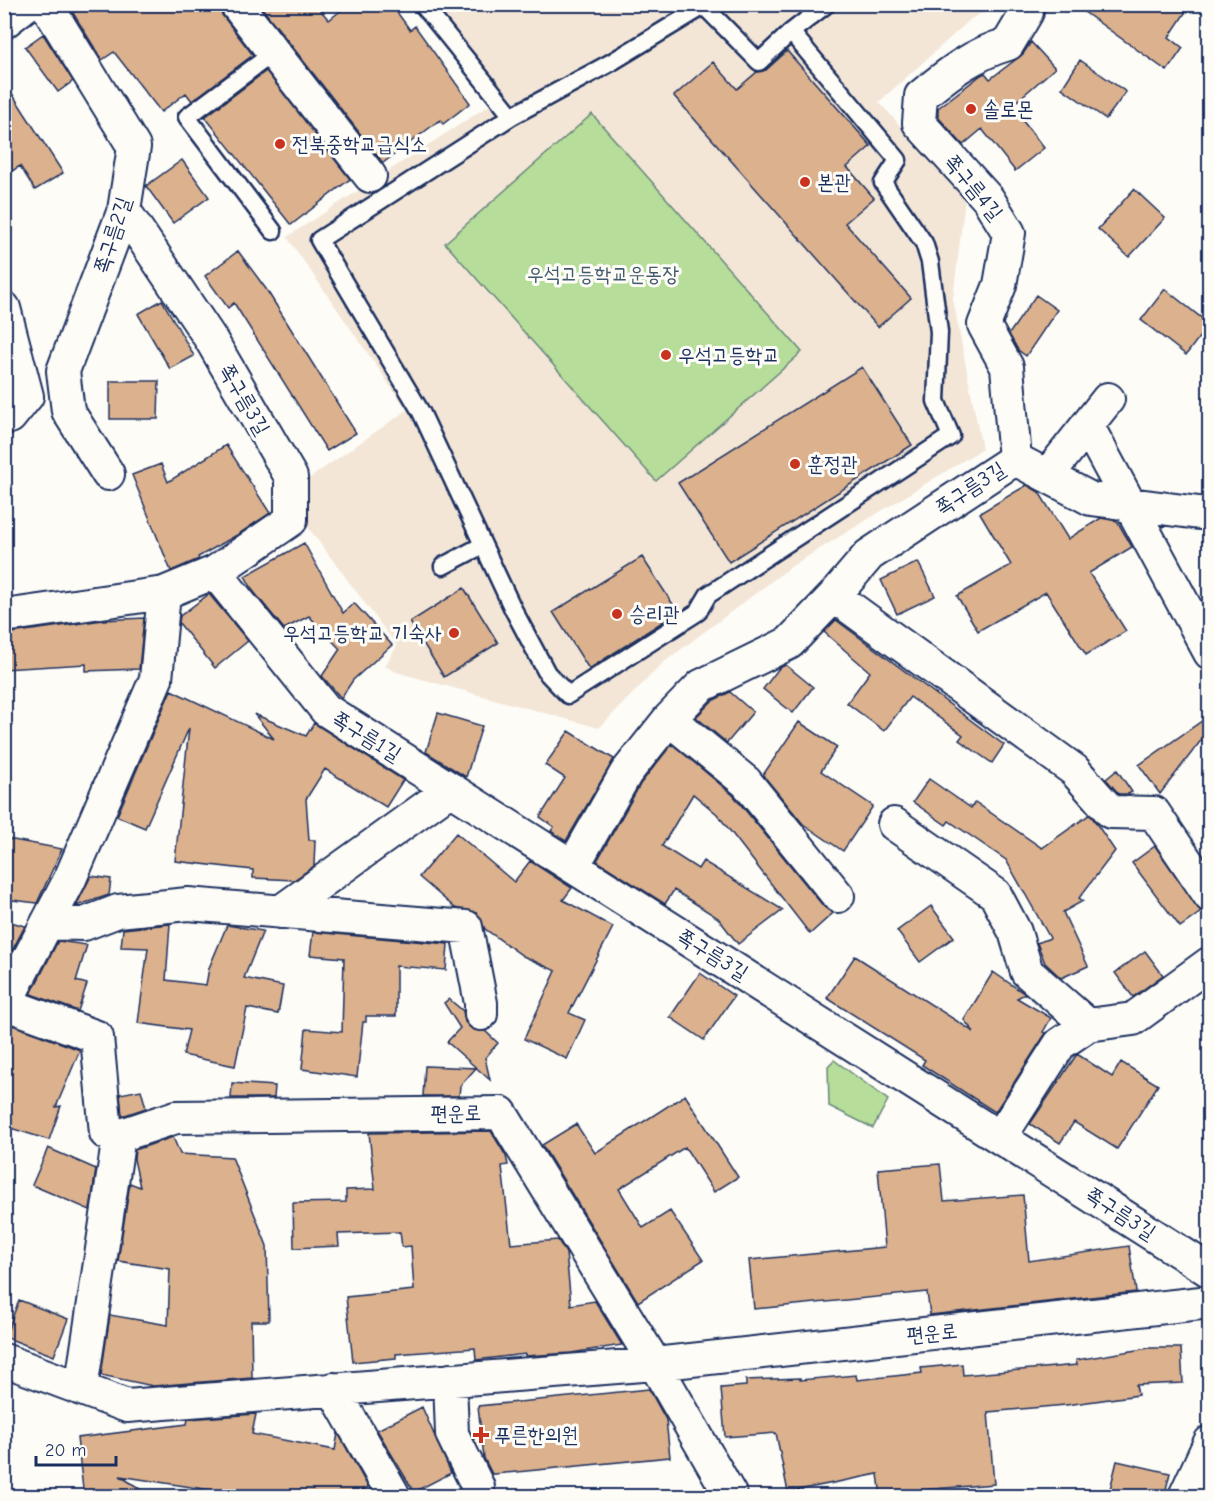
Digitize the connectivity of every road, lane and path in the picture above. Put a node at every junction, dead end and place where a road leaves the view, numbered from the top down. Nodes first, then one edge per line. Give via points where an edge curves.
1 (27, 4) edge
2 (46, 4) edge
3 (236, 4) edge
4 (422, 4) edge
5 (827, 4) edge
6 (1027, 4) edge
7 (4, 22) edge
8 (791, 32) junction
9 (273, 52) junction
10 (512, 116) junction
11 (370, 176) dead end
12 (124, 210) junction
13 (273, 231) dead end
14 (4, 308) edge
15 (1108, 399) dead end
16 (10, 417) dead end
17 (1087, 425) junction
18 (1015, 459) junction
19 (108, 474) dead end
20 (1047, 476) junction
21 (1130, 504) junction
22 (1206, 509) edge
23 (483, 545) junction
24 (443, 567) dead end
25 (215, 572) junction
26 (164, 592) junction
27 (834, 596) junction
28 (4, 616) edge
29 (1209, 653) edge
30 (669, 719) junction
31 (452, 789) junction
32 (894, 824) dead end
33 (573, 866) junction
34 (838, 896) dead end
35 (1209, 896) edge
36 (280, 912) junction
37 (47, 923) junction
38 (1209, 963) edge
39 (5, 1005) edge
40 (481, 1014) dead end
41 (1088, 1025) junction
42 (119, 1136) junction
43 (1001, 1136) junction
44 (1209, 1271) edge
45 (1209, 1302) edge
46 (4, 1360) edge
47 (655, 1364) junction
48 (450, 1380) junction
49 (81, 1389) junction
50 (333, 1389) junction
51 (1209, 1442) edge
52 (394, 1497) edge
53 (478, 1497) edge
54 (731, 1497) edge
55 (1185, 1497) edge

1 - 7 street
2 - 12 street, 쪽구름2길 via 134,147
3 - 9 street
4 - 10 lane
5 - 8 lane
6 - 18 street, 쪽구름4길 via 1027,12 1008,44 983,51 921,96 919,123 988,200 1009,233 1000,285 984,325 1007,367
8 - 10 lane via 759,62 704,6
8 - 23 lane via 898,160 882,183 924,243 930,262 939,332 936,401 951,436 708,595 698,612 568,695 547,673
9 - 11 street
9 - 13 lane via 188,117
10 - 23 lane via 319,240 421,412
12 - 19 street, 쪽구름2길 via 63,371 68,411
12 - 25 street, 쪽구름3길 via 210,338 291,477 291,520
14 - 16 street via 27,396
15 - 17 street
17 - 20 street
17 - 21 street
18 - 20 street, 쪽구름3길
18 - 27 street, 쪽구름3길 via 869,555
20 - 21 street, 쪽구름3길 via 1091,499
21 - 22 street, 쪽구름3길
21 - 29 street
23 - 24 lane
25 - 26 street
25 - 31 street, 쪽구름1길 via 326,710
26 - 28 street
26 - 37 street via 156,678 70,879
27 - 30 street, 쪽구름3길 via 789,643 701,686
27 - 35 street via 1074,770 1111,812 1154,813
30 - 33 street, 쪽구름3길 via 626,773
30 - 34 street via 747,782
31 - 33 street, 쪽구름1길
31 - 36 street
32 - 41 street via 995,894 1015,932 1027,972
33 - 43 street, 쪽구름3길
36 - 37 street via 188,904 118,911 84,924
36 - 40 street via 466,927
37 - 39 street
38 - 41 street via 1133,1019
39 - 42 street via 97,1037 106,1132
41 - 43 street via 1060,1044
42 - 47 street, 편운로 via 176,1117 501,1113
42 - 49 street
43 - 44 street, 쪽구름3길
45 - 47 street, 편운로
46 - 49 street, 편운로
47 - 48 street, 편운로
47 - 54 street, 편운로
48 - 50 street, 편운로
48 - 53 street via 452,1434 478,1487
49 - 50 street, 편운로 via 127,1406
50 - 52 street
51 - 55 street

